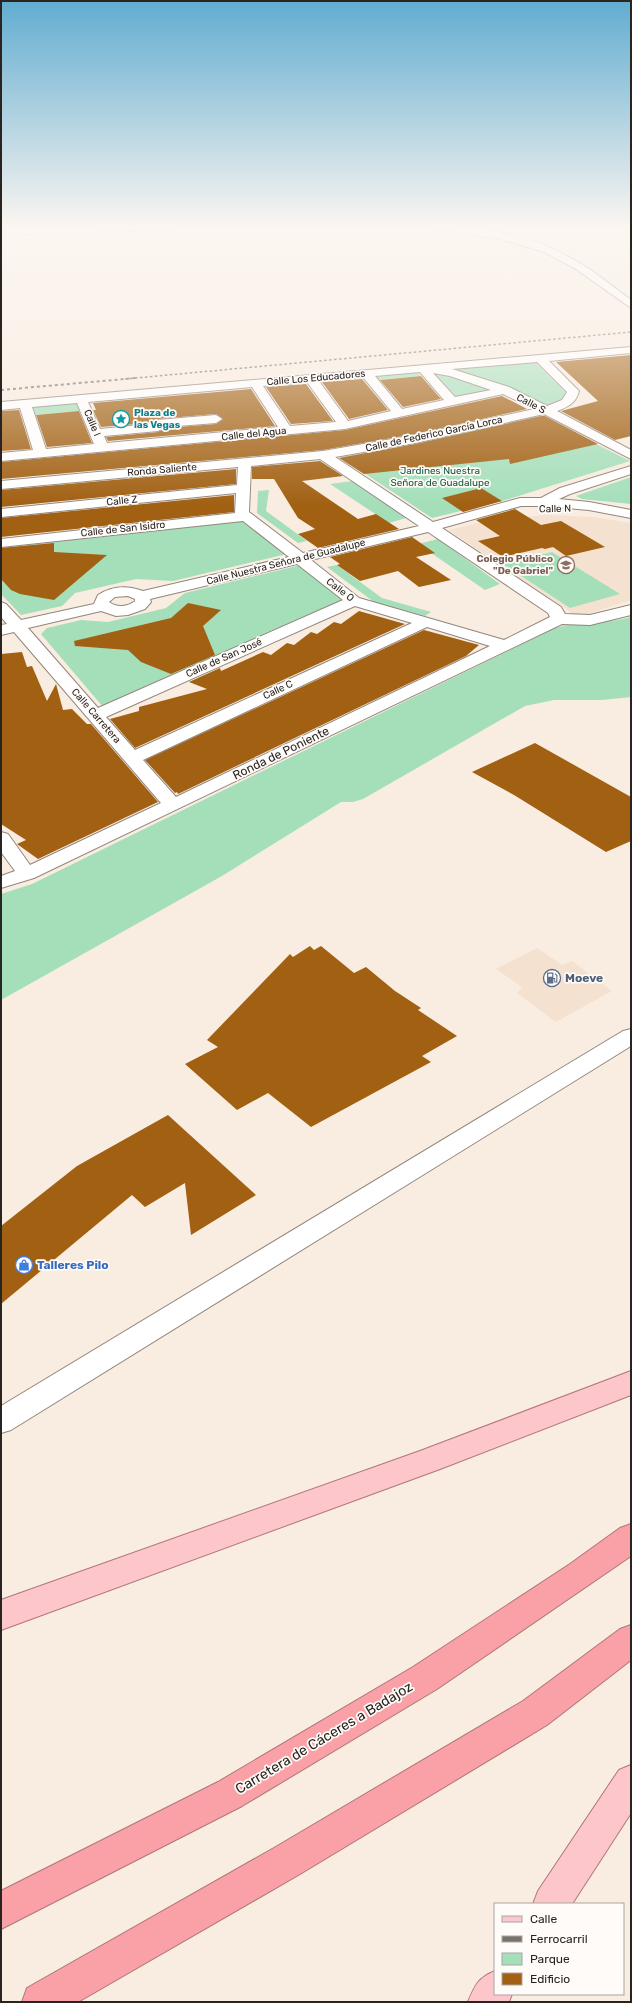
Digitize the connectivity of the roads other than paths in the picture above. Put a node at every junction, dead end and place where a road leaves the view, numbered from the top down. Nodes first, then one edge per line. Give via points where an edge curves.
1 (631, 350) edge
2 (540, 358) junction
3 (425, 368) junction
4 (366, 373) junction
5 (310, 378) junction
6 (255, 383) junction
7 (505, 390) junction
8 (141, 393) junction
9 (203, 397) junction
10 (81, 399) junction
11 (452, 402) junction
12 (25, 404) junction
13 (1, 406) edge
14 (544, 410) junction
15 (399, 413) junction
16 (216, 419) junction
17 (346, 425) junction
18 (157, 426) junction
19 (290, 430) junction
20 (96, 433) junction
21 (226, 437) junction
22 (166, 442) junction
23 (631, 443) edge
24 (102, 448) junction
25 (617, 448) junction
26 (47, 453) junction
27 (631, 455) edge
28 (317, 456) junction
29 (5, 457) edge
30 (245, 462) junction
31 (631, 470) edge
32 (1, 471) edge
33 (66, 479) junction
34 (1, 485) edge
35 (244, 488) junction
36 (558, 495) junction
37 (570, 504) junction
38 (544, 505) junction
39 (1, 513) edge
40 (631, 514) edge
41 (246, 516) junction
42 (429, 527) junction
43 (1, 543) edge
44 (298, 558) junction
45 (354, 601) junction
46 (1, 607) edge
47 (631, 610) edge
48 (559, 619) junction
49 (424, 623) junction
50 (18, 626) junction
51 (1, 630) edge
52 (505, 645) junction
53 (95, 715) junction
54 (132, 758) junction
55 (173, 805) junction
56 (1, 838) edge
57 (27, 874) junction
58 (1, 882) edge
59 (631, 1036) edge
60 (631, 1383) edge
61 (1, 1421) edge
62 (631, 1538) edge
63 (1, 1615) edge
64 (631, 1640) edge
65 (631, 1782) edge
66 (552, 1903) edge
67 (1, 1910) edge
68 (494, 1992) edge
69 (41, 2002) edge
70 (487, 2002) edge

1 - 2 street, Calle Los Educadores
2 - 3 street, Calle Los Educadores
2 - 14 street, Calle de Federico García Lorca via 573,391 569,401
3 - 4 street, Calle Los Educadores
3 - 7 street, Calle S
3 - 11 street
4 - 5 street, Calle Los Educadores
4 - 15 street
5 - 6 street, Calle Los Educadores
5 - 17 street
6 - 9 street, Calle Los Educadores
6 - 19 street
7 - 11 street, Calle del Agua
7 - 14 street, Calle S
8 - 9 street, Calle Los Educadores
8 - 10 street, Calle Los Educadores
8 - 18 street
9 - 16 street
10 - 12 street, Calle Los Educadores
10 - 20 street, Calle I
11 - 15 street, Calle del Agua
12 - 13 street, Calle Los Educadores
12 - 26 street
14 - 25 street, Calle S
14 - 28 street, Calle de Federico García Lorca via 408,441
15 - 17 street, Calle del Agua
16 - 18 street
16 - 21 street
17 - 19 street, Calle del Agua
18 - 20 street
18 - 22 street
19 - 21 street, Calle del Agua
19 - 28 street
20 - 24 street, Calle I
21 - 22 street, Calle del Agua
22 - 24 street, Calle del Agua
23 - 25 street
24 - 26 street, Calle del Agua
25 - 27 street, Calle S
26 - 29 street, Calle del Agua
26 - 33 street
28 - 30 street, Ronda Saliente
28 - 42 street
29 - 32 street
30 - 33 street, Ronda Saliente
30 - 35 street
31 - 36 street, Calle Nuestra Señora de Guadalupe
33 - 34 street, Ronda Saliente
35 - 39 street, Calle Z
35 - 41 street via 242,513
36 - 37 street, Calle Nuestra Señora de Guadalupe
36 - 38 street, Calle Nuestra Señora de Guadalupe
37 - 38 street, Calle Nuestra Señora de Guadalupe
37 - 40 street, Calle Nuestra Señora de Guadalupe
38 - 40 street, Calle N
38 - 42 street, Calle Nuestra Señora de Guadalupe via 520,502
41 - 43 street, Calle de San Isidro
41 - 44 street, Calle O
42 - 44 street, Calle Nuestra Señora de Guadalupe
42 - 48 street via 554,610
44 - 45 street, Calle O
44 - 50 street, Calle Nuestra Señora de Guadalupe via 142,596 129,592 111,593 102,598 103,606
45 - 49 street, Calle O
45 - 53 street, Calle de San José
46 - 50 street, Calle Carretera
47 - 48 street via 590,620
48 - 52 street, Ronda de Poniente
49 - 52 street, Calle O
49 - 54 street, Calle C
50 - 51 street
50 - 53 street, Calle Carretera
52 - 55 street, Ronda de Poniente
53 - 54 street, Calle Carretera
54 - 55 street, Calle Carretera
55 - 57 street, Ronda de Poniente
56 - 57 street
57 - 58 street, Ronda de Poniente
59 - 61 street
60 - 63 main road via 430,1460
62 - 67 highway, Carretera de Cáceres a Badajoz via 425,1678 230,1794
64 - 69 highway via 535,1713 287,1861
65 - 66 main road
68 - 70 main road

